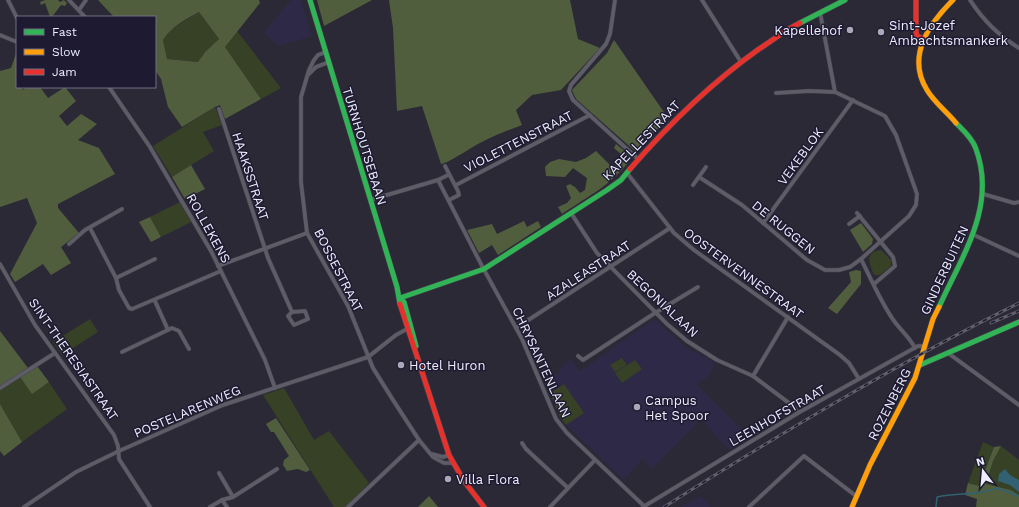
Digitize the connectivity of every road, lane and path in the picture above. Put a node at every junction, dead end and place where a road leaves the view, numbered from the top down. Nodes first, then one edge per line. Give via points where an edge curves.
1 (8, 0) edge
2 (69, 0) edge
3 (86, 0) edge
4 (310, 0) edge
5 (615, 0) edge
6 (702, 0) edge
7 (845, 0) edge
8 (916, 0) edge
9 (953, 0) edge
10 (970, 0) edge
11 (79, 10) junction
12 (820, 12) junction
13 (16, 16) edge
14 (84, 16) edge
15 (0, 35) edge
16 (923, 39) junction
17 (16, 42) edge
18 (1019, 48) edge
19 (326, 52) junction
20 (329, 62) junction
21 (742, 62) junction
22 (308, 74) junction
23 (110, 88) edge
24 (835, 92) junction
25 (776, 93) dead end
26 (853, 100) junction
27 (219, 109) dead end
28 (590, 115) junction
29 (638, 159) junction
30 (445, 166) dead end
31 (706, 167) dead end
32 (627, 173) junction
33 (448, 175) junction
34 (699, 177) junction
35 (438, 180) junction
36 (456, 185) junction
37 (693, 185) dead end
38 (983, 194) junction
39 (370, 200) junction
40 (449, 200) junction
41 (1019, 202) edge
42 (122, 209) dead end
43 (571, 213) junction
44 (763, 223) junction
45 (849, 224) dead end
46 (90, 228) junction
47 (670, 228) junction
48 (307, 233) junction
49 (974, 234) junction
50 (880, 242) junction
51 (69, 244) dead end
52 (265, 248) junction
53 (1019, 256) edge
54 (155, 259) dead end
55 (861, 259) junction
56 (0, 264) edge
57 (218, 266) junction
58 (611, 268) junction
59 (484, 269) junction
60 (221, 270) junction
61 (116, 278) junction
62 (874, 284) junction
63 (698, 287) dead end
64 (400, 298) junction
65 (155, 301) junction
66 (292, 312) junction
67 (655, 313) junction
68 (788, 318) junction
69 (1019, 322) edge
70 (516, 328) junction
71 (407, 329) junction
72 (168, 330) junction
73 (925, 346) junction
74 (916, 348) junction
75 (189, 349) dead end
76 (122, 352) dead end
77 (55, 353) junction
78 (417, 353) junction
79 (948, 354) junction
80 (578, 356) dead end
81 (368, 357) junction
82 (920, 365) junction
83 (753, 376) junction
84 (859, 379) junction
85 (0, 388) edge
86 (275, 388) junction
87 (1019, 405) edge
88 (798, 413) junction
89 (419, 440) junction
90 (522, 442) dead end
91 (119, 451) junction
92 (432, 454) junction
93 (449, 455) junction
94 (595, 460) junction
95 (453, 463) junction
96 (277, 469) dead end
97 (219, 473) dead end
98 (568, 488) junction
99 (856, 496) junction
100 (233, 497) junction
101 (222, 500) junction
102 (24, 507) edge
103 (150, 507) edge
104 (210, 507) edge
105 (226, 507) edge
106 (348, 507) edge
107 (484, 507) edge
108 (550, 507) edge
109 (644, 507) edge
110 (749, 507) edge
111 (852, 507) edge

1 - 13 street
2 - 11 street
3 - 11 street
4 - 19 main road, TURNHOUTSEBAAN
5 - 28 street via 606,44 571,84 569,91 573,100
6 - 21 street
7 - 12 main road, KAPELLESTRAAT
8 - 16 main road via 916,32 917,36
9 - 16 main road, GINDERBUITEN via 939,14
10 - 18 street via 986,22 1006,41
11 - 14 street
12 - 21 main road, KAPELLESTRAAT via 789,28
12 - 24 street
15 - 17 street
16 - 38 main road, GINDERBUITEN via 918,62 921,79 930,95 976,148 982,173
19 - 20 main road, TURNHOUTSEBAAN
19 - 22 street, BOSSESTRAAT via 318,55
20 - 22 street via 316,67
20 - 39 main road, TURNHOUTSEBAAN
21 - 29 main road, KAPELLESTRAAT via 685,109
22 - 48 street, BOSSESTRAAT via 301,97 300,148
23 - 57 street, ROLLEKENS via 150,147
24 - 25 street
24 - 26 street, DE RUGGEN
26 - 44 street, VEKEBLOK
26 - 50 street, DE RUGGEN via 888,119 917,194 914,210
27 - 52 street, HAAKSSTRAAT
28 - 29 street
28 - 36 street, VIOLETTENSTRAAT
29 - 32 main road, KAPELLESTRAAT
30 - 33 street
31 - 34 street
32 - 43 main road, KAPELLESTRAAT via 616,184
32 - 47 street, OOSTERVENNESTRAAT
33 - 35 street, VIOLETTENSTRAAT
33 - 36 street, VIOLETTENSTRAAT
34 - 37 street
34 - 44 street, DE RUGGEN via 742,205
35 - 39 street, VIOLETTENSTRAAT
35 - 40 street, CHRYSANTENLAAN
36 - 40 street, VIOLETTENSTRAAT via 458,195
38 - 41 street via 1014,203
38 - 49 main road, GINDERBUITEN
39 - 64 main road, TURNHOUTSEBAAN
40 - 59 street, CHRYSANTENLAAN
42 - 46 street
43 - 58 street, BEGONIALAAN via 592,246
43 - 59 main road, KAPELLESTRAAT
44 - 55 street, DE RUGGEN via 816,266 825,270 838,270
45 - 50 street via 858,215
46 - 51 street
46 - 61 street
47 - 58 street, AZALEASTRAAT
47 - 68 street, OOSTERVENNESTRAAT via 694,250
48 - 52 street
48 - 81 street, BOSSESTRAAT via 348,306
49 - 53 street
49 - 73 main road, GINDERBUITEN via 944,293
50 - 55 street, DE RUGGEN
50 - 62 street via 895,263
52 - 57 street
52 - 66 street, HAAKSSTRAAT
54 - 61 street
55 - 62 street
56 - 77 street, SINT-THERESIASTRAAT
57 - 60 street, ROLLEKENS
58 - 67 street, BEGONIALAAN
58 - 70 street, AZALEASTRAAT
59 - 64 main road, KAPELLESTRAAT
59 - 70 street, CHRYSANTENLAAN
60 - 65 street
60 - 86 street, ROLLEKENS via 265,360
61 - 65 street via 119,290 129,308 135,309
62 - 74 street via 891,317 910,337
63 - 67 street
64 - 71 main road, TURNHOUTSEBAAN
64 - 78 main road, TURNHOUTSEBAAN via 407,309
65 - 72 street
66 - 66 street, HAAKSSTRAAT via 288,316 294,325 308,319 305,311
67 - 80 street via 584,360
67 - 83 street, BEGONIALAAN via 695,347
68 - 83 street
68 - 84 street, OOSTERVENNESTRAAT via 846,360
69 - 79 main road, ROZENBERG
70 - 94 street, CHRYSANTENLAAN via 556,419
71 - 78 main road, TURNHOUTSEBAAN
71 - 81 street, POSTELARENWEG
72 - 75 street via 172,328 179,331
72 - 76 street
73 - 74 street, LEENHOFSTRAAT
73 - 82 main road, GINDERBUITEN
74 - 84 street, LEENHOFSTRAAT
77 - 85 street
77 - 91 street, SINT-THERESIASTRAAT via 114,435
78 - 93 main road, TURNHOUTSEBAAN
79 - 82 main road, ROZENBERG
79 - 87 street
81 - 86 street, POSTELARENWEG
81 - 89 street, BOSSESTRAAT
82 - 99 main road, ROZENBERG
83 - 88 street, BEGONIALAAN via 793,406
84 - 88 street, LEENHOFSTRAAT
86 - 91 street, POSTELARENWEG via 223,405
88 - 109 street, LEENHOFSTRAAT
89 - 92 street, BOSSESTRAAT
89 - 106 street
90 - 98 street via 526,449
91 - 102 street, POSTELARENWEG via 76,472
91 - 103 street, SINT-THERESIASTRAAT via 119,459
92 - 93 street
92 - 95 street, BOSSESTRAAT via 437,460
93 - 95 main road, TURNHOUTSEBAAN
94 - 98 street
94 - 109 street, CHRYSANTENLAAN
95 - 107 main road, TURNHOUTSEBAAN
96 - 100 street
97 - 100 street
98 - 108 street
99 - 110 street via 804,456
99 - 111 main road, ROZENBERG
100 - 101 street
101 - 104 street
101 - 105 street

